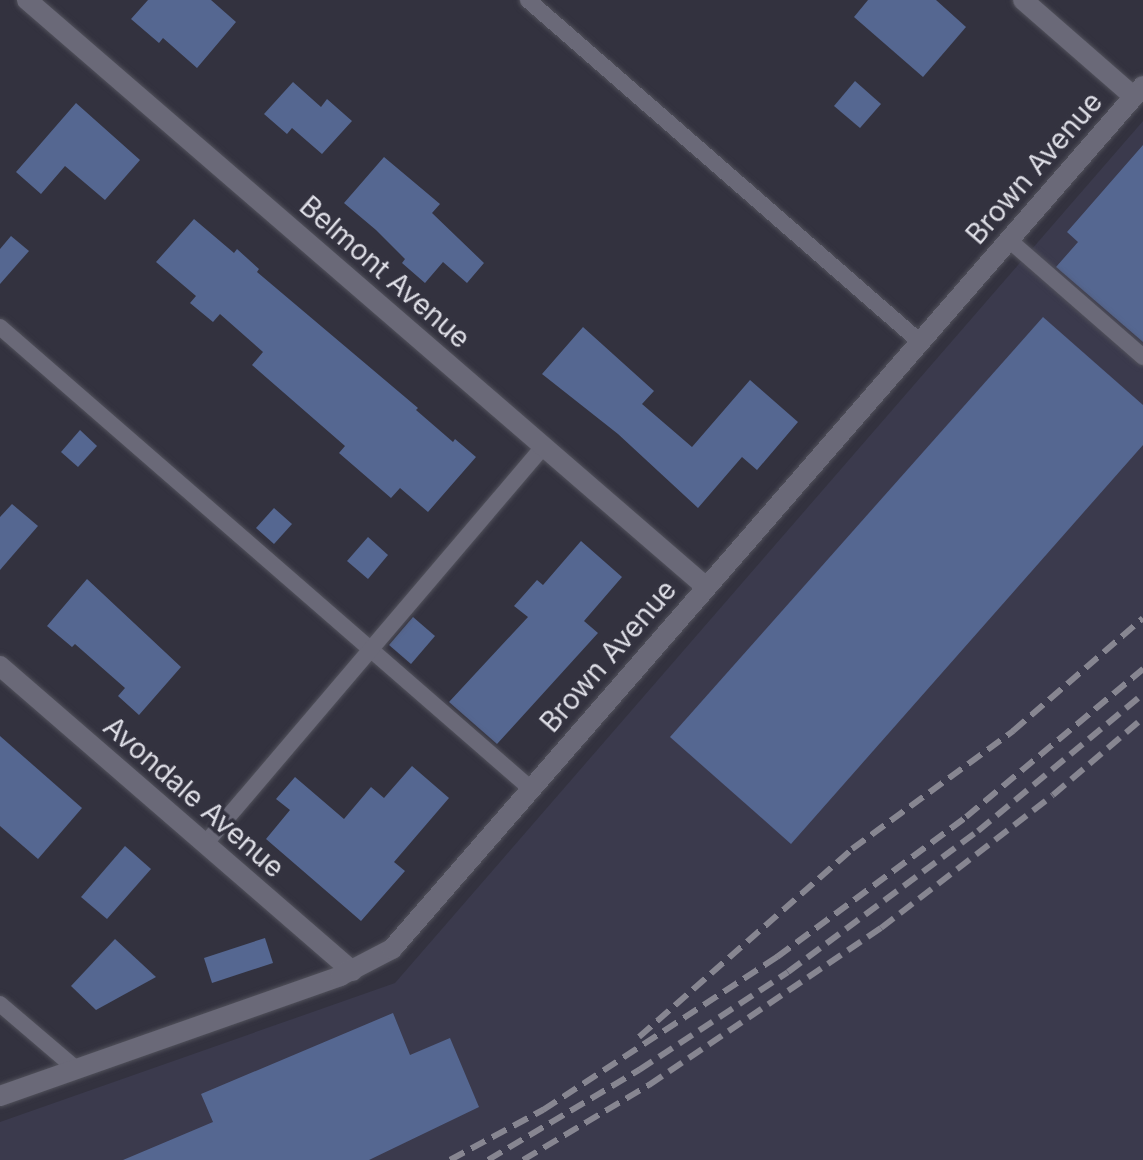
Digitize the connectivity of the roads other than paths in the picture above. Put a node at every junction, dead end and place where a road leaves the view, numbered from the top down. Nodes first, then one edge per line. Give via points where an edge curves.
1 (27, 0) edge
2 (528, 0) edge
3 (1023, 0) edge
4 (1138, 92) edge
5 (1009, 240) junction
6 (0, 327) edge
7 (920, 342) junction
8 (1143, 357) edge
9 (543, 447) junction
10 (706, 587) junction
11 (372, 648) junction
12 (0, 666) edge
13 (530, 788) junction
14 (205, 844) junction
15 (352, 971) junction
16 (0, 1004) edge
17 (76, 1069) junction
18 (0, 1096) edge

1 - 9 street, Belmont Avenue
2 - 7 lane
3 - 4 street
4 - 5 street, Brown Avenue
5 - 7 street, Brown Avenue
5 - 8 lane
6 - 11 lane
7 - 10 street, Brown Avenue
9 - 10 street, Belmont Avenue
9 - 11 lane
10 - 13 street, Brown Avenue
11 - 13 lane
11 - 14 lane
12 - 14 street, Avondale Avenue
13 - 15 street, Brown Avenue via 392,949
14 - 15 street, Avondale Avenue
15 - 17 street, Brown Avenue
16 - 17 lane
17 - 18 street, Brown Avenue

